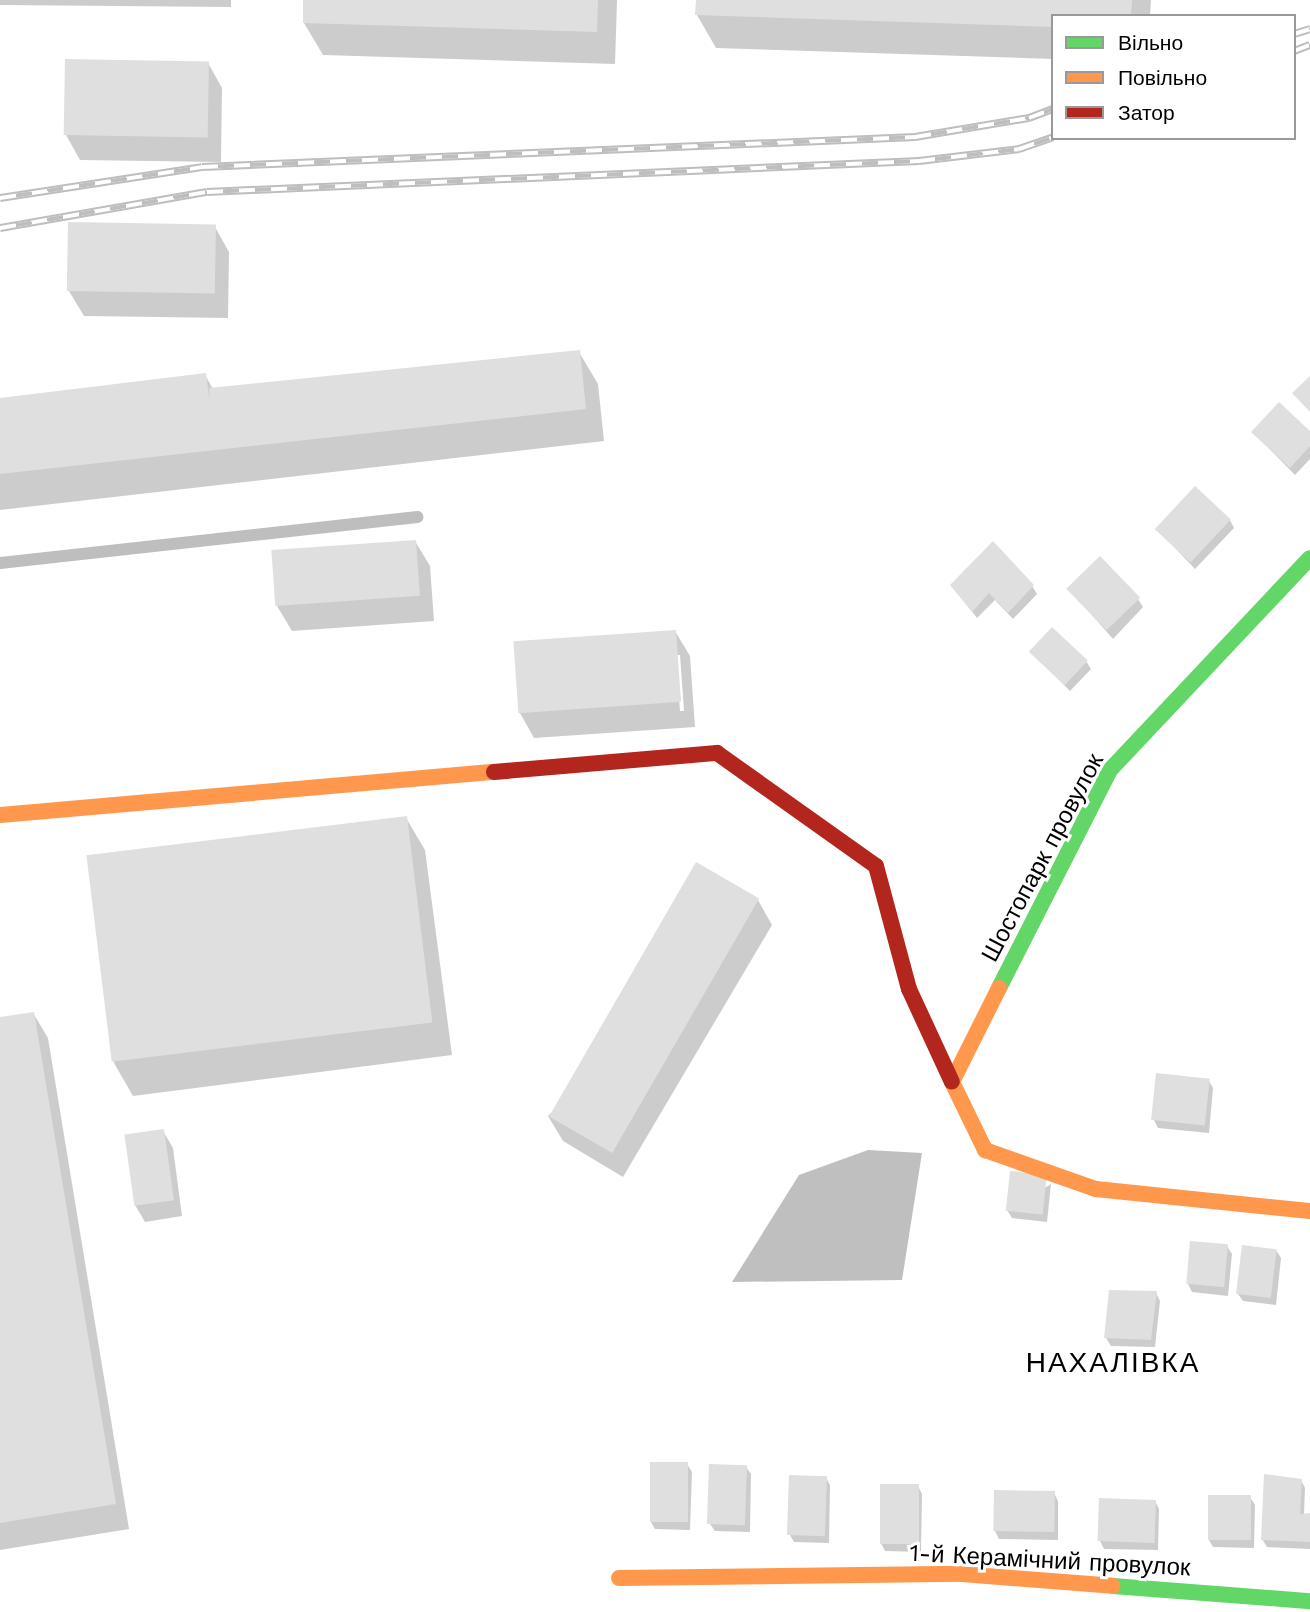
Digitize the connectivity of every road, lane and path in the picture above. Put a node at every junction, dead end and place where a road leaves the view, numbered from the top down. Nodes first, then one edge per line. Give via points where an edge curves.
1 (417, 517) dead end
2 (1310, 558) edge
3 (0, 563) edge
4 (0, 815) edge
5 (952, 1082) junction
6 (1310, 1211) edge
7 (619, 1578) dead end
8 (1310, 1601) edge

1 - 3 lane
2 - 5 street, Шостопарк провулок via 1110,770
4 - 5 street via 717,753 876,866 909,989
5 - 6 street via 985,1150 1096,1189
7 - 8 street, 1-й Керамічний провулок via 962,1574

